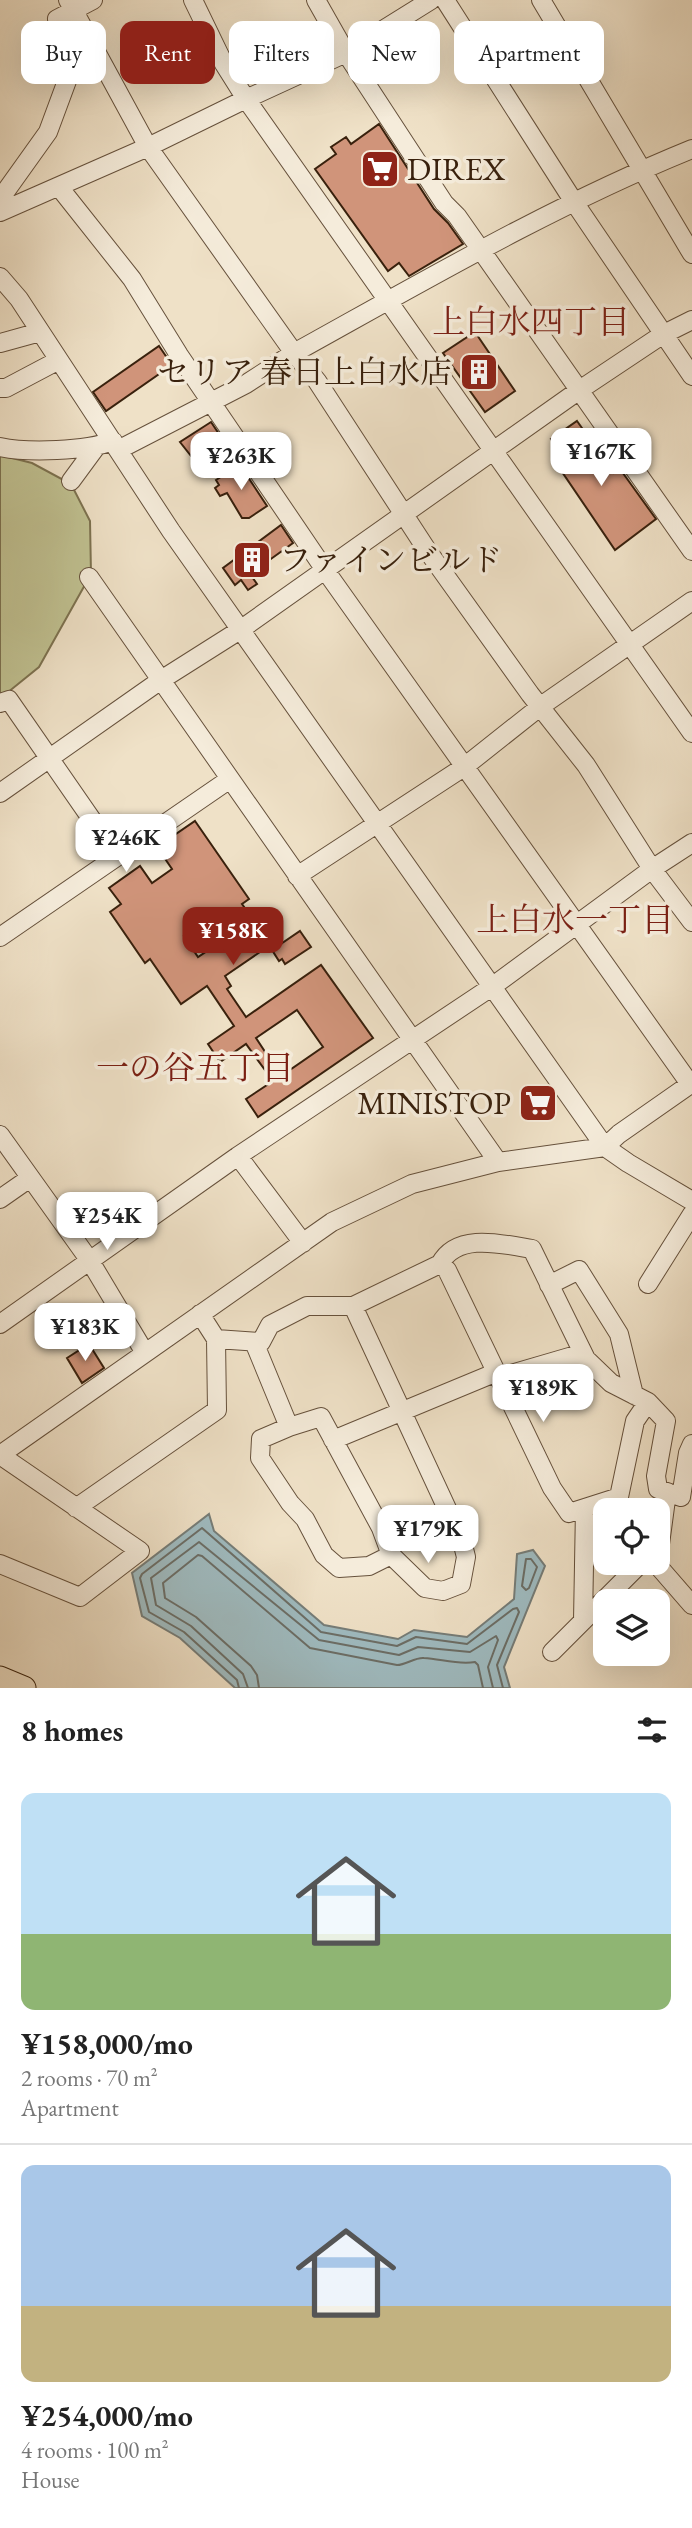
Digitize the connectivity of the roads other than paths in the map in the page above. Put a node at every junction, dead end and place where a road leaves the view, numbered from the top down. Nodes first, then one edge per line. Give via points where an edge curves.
1 (93, 0) edge
2 (193, 0) edge
3 (316, 0) edge
4 (431, 0) edge
5 (445, 0) edge
6 (541, 0) edge
7 (70, 5) edge
8 (346, 53) junction
9 (246, 99) junction
10 (148, 147) junction
11 (692, 149) edge
12 (640, 170) junction
13 (59, 187) junction
14 (574, 202) junction
15 (4, 210) edge
16 (481, 251) junction
17 (692, 254) edge
18 (0, 276) edge
19 (387, 301) junction
20 (692, 320) edge
21 (40, 332) junction
22 (662, 335) junction
23 (0, 344) edge
24 (294, 353) junction
25 (59, 360) junction
26 (692, 376) edge
27 (0, 388) edge
28 (578, 391) junction
29 (210, 400) junction
30 (109, 446) junction
31 (0, 447) edge
32 (493, 452) junction
33 (71, 481) dead end
34 (403, 513) junction
35 (692, 551) edge
36 (325, 570) junction
37 (89, 577) dead end
38 (692, 601) edge
39 (240, 630) junction
40 (629, 646) junction
41 (161, 680) junction
42 (0, 703) edge
43 (541, 706) junction
44 (692, 733) edge
45 (50, 758) junction
46 (464, 767) junction
47 (230, 779) junction
48 (0, 793) edge
49 (377, 822) junction
50 (692, 843) edge
51 (117, 856) junction
52 (652, 869) junction
53 (297, 876) junction
54 (692, 922) edge
55 (576, 924) junction
56 (0, 937) edge
57 (493, 986) junction
58 (410, 1039) junction
59 (691, 1084) edge
60 (0, 1135) edge
61 (605, 1147) junction
62 (238, 1156) junction
63 (498, 1162) junction
64 (30, 1178) junction
65 (0, 1199) edge
66 (692, 1201) edge
67 (692, 1214) edge
68 (303, 1243) junction
69 (90, 1261) junction
70 (440, 1264) junction
71 (648, 1284) dead end
72 (549, 1285) junction
73 (353, 1306) junction
74 (200, 1314) junction
75 (0, 1324) edge
76 (216, 1339) junction
77 (254, 1342) junction
78 (145, 1353) junction
79 (583, 1353) junction
80 (497, 1372) junction
81 (641, 1399) junction
82 (403, 1410) junction
83 (289, 1427) junction
84 (333, 1440) junction
85 (692, 1444) edge
86 (0, 1455) edge
87 (680, 1497) edge
88 (76, 1508) junction
89 (585, 1508) junction
90 (670, 1520) edge
91 (391, 1555) junction
92 (0, 1564) edge
93 (629, 1575) edge
94 (666, 1575) edge
95 (692, 1605) edge
96 (583, 1621) junction
97 (552, 1651) dead end
98 (0, 1678) edge
99 (24, 1688) edge

1 - 7 street
2 - 9 street
3 - 8 street
4 - 8 street
5 - 14 street
6 - 12 street
7 - 10 street
7 - 15 street via 57,19 68,78 48,132 3,195
8 - 9 street
8 - 16 street
9 - 10 street
9 - 19 street
10 - 13 street
10 - 24 street
11 - 12 street
12 - 14 street
12 - 17 street
13 - 15 street
13 - 29 street via 132,279
14 - 16 street
14 - 22 street
16 - 19 street
16 - 28 street
18 - 21 street
19 - 24 street
19 - 32 street
20 - 22 street
21 - 23 street
21 - 25 street
22 - 26 street
22 - 28 street
24 - 29 street via 246,384
24 - 34 street
25 - 27 street
25 - 30 street
28 - 32 street
28 - 35 street
29 - 30 street
29 - 36 street
30 - 31 street
30 - 33 street
30 - 39 street
32 - 34 street
32 - 40 street
34 - 36 street
34 - 43 street
36 - 39 street
36 - 46 street
37 - 41 street
38 - 40 street
39 - 41 street
39 - 49 street
40 - 43 street
40 - 44 street
41 - 45 street
41 - 47 street
42 - 45 street via 9,700
43 - 46 street
43 - 52 street via 586,765
45 - 48 street
45 - 51 street
46 - 49 street
46 - 55 street
47 - 51 street
47 - 53 street
49 - 53 street
49 - 57 street
50 - 52 street
51 - 56 street
52 - 54 street
52 - 55 street
53 - 58 street
55 - 57 street
55 - 59 street
57 - 58 street
57 - 61 street
58 - 62 street
58 - 63 street
59 - 61 street
60 - 64 street
61 - 63 street
61 - 66 street
62 - 68 street
62 - 69 street
63 - 68 street via 412,1184 332,1222
64 - 65 street
64 - 69 street
67 - 71 street
68 - 74 street
69 - 75 street
69 - 78 street
70 - 72 street via 446,1252 464,1244 532,1249
70 - 73 street
70 - 80 street via 447,1269
72 - 79 street
72 - 81 street via 579,1270 619,1334
73 - 77 street via 307,1307 270,1325 261,1342
73 - 82 street
74 - 76 street
74 - 78 street
76 - 77 street
76 - 88 street via 217,1410
77 - 83 street
78 - 86 street
79 - 80 street via 508,1375
79 - 81 street via 611,1382
80 - 82 street
80 - 89 street via 552,1488 569,1513
81 - 87 street via 666,1421 656,1476 658,1489
81 - 89 street via 619,1497
82 - 84 street
82 - 91 street via 462,1541 466,1558 461,1584 443,1591 425,1588
83 - 84 street via 321,1417
83 - 91 street via 261,1439 260,1458 305,1519 324,1555 340,1568 369,1566
84 - 91 street
85 - 87 street
86 - 88 street
87 - 90 street
88 - 92 street via 140,1551 80,1597
89 - 96 street
93 - 96 street
94 - 95 street
96 - 97 street
98 - 99 main road

